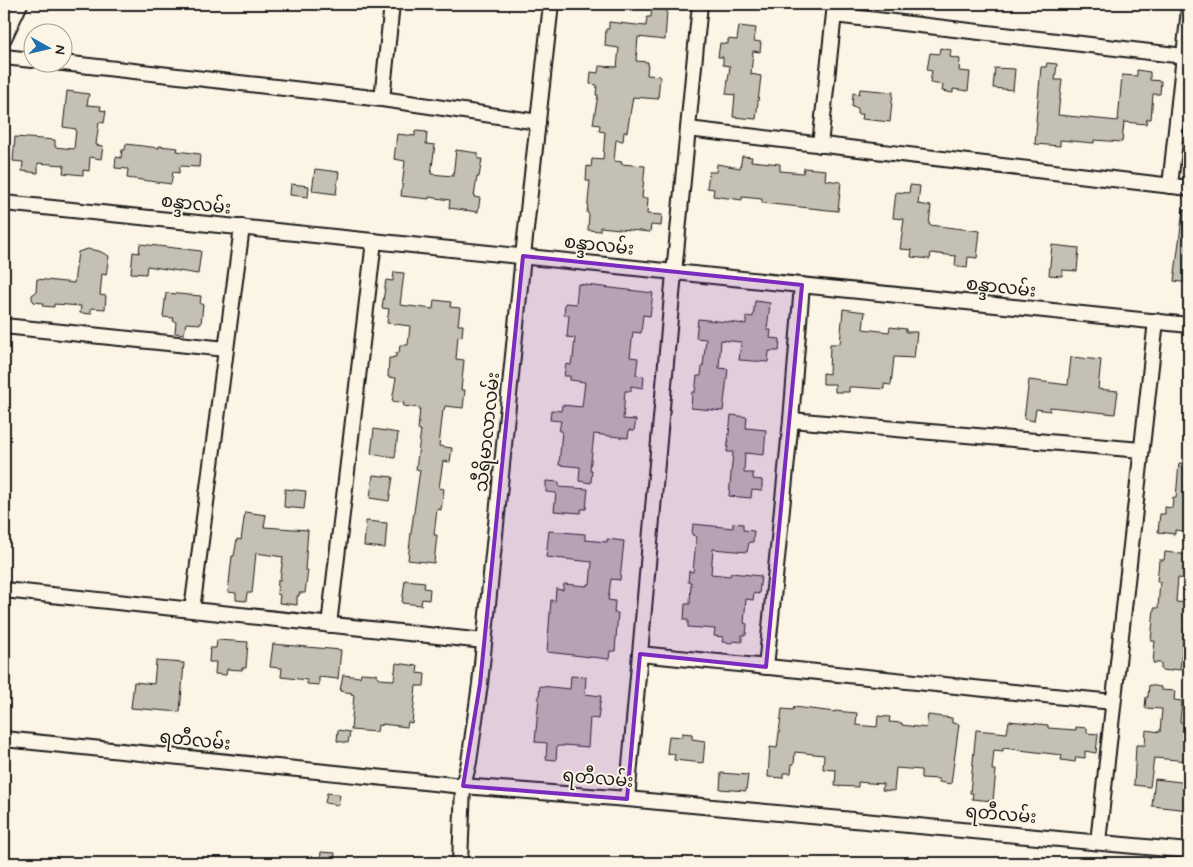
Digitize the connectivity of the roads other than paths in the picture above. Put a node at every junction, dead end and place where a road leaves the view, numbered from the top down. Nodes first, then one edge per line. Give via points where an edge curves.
1 (20, 4) edge
2 (392, 4) edge
3 (550, 4) edge
4 (700, 4) edge
5 (1189, 9) edge
6 (834, 10) edge
7 (4, 38) edge
8 (1184, 56) junction
9 (4, 57) edge
10 (22, 59) edge
11 (72, 64) edge
12 (382, 99) junction
13 (538, 122) junction
14 (688, 129) junction
15 (820, 144) junction
16 (1170, 186) junction
17 (1189, 188) edge
18 (4, 203) edge
19 (242, 227) junction
20 (374, 241) junction
21 (523, 256) junction
22 (674, 273) junction
23 (802, 285) junction
24 (1156, 321) junction
25 (1189, 325) edge
26 (4, 326) edge
27 (226, 349) junction
28 (792, 420) junction
29 (1141, 450) junction
30 (4, 590) edge
31 (192, 610) junction
32 (329, 625) junction
33 (484, 641) junction
34 (640, 654) junction
35 (766, 667) junction
36 (1114, 702) junction
37 (4, 739) edge
38 (463, 786) junction
39 (627, 799) junction
40 (1098, 842) junction
41 (1189, 851) edge
42 (460, 863) edge

1 - 7 street
2 - 12 street
3 - 13 street, သီရိမာလာလမ်း
4 - 14 street
5 - 8 street
6 - 8 street
6 - 15 street
8 - 16 street
9 - 10 street
11 - 12 street
12 - 13 street
13 - 21 street, သီရိမာလာလမ်း
14 - 15 street
14 - 22 street
15 - 16 street
16 - 17 street
18 - 19 street, စန္ဒာလမ်း
19 - 20 street, စန္ဒာလမ်း
19 - 27 street
20 - 21 street, စန္ဒာလမ်း
20 - 32 street
21 - 22 street, စန္ဒာလမ်း
21 - 33 street, သီရိမာလာလမ်း
22 - 23 street, စန္ဒာလမ်း
22 - 34 street
23 - 24 street, စန္ဒာလမ်း
23 - 28 street
24 - 25 street, စန္ဒာလမ်း
24 - 29 street
26 - 27 street
27 - 31 street
28 - 29 street
28 - 35 street
29 - 36 street
30 - 31 street
31 - 32 street
32 - 33 street
33 - 38 street, သီရိမာလာလမ်း
34 - 35 street
34 - 39 street
35 - 36 street
36 - 40 street
37 - 38 street, ရတီလမ်း
38 - 39 street, ရတီလမ်း
38 - 42 street, သီရိမာလာလမ်း
39 - 40 street, ရတီလမ်း
40 - 41 street, ရတီလမ်း

